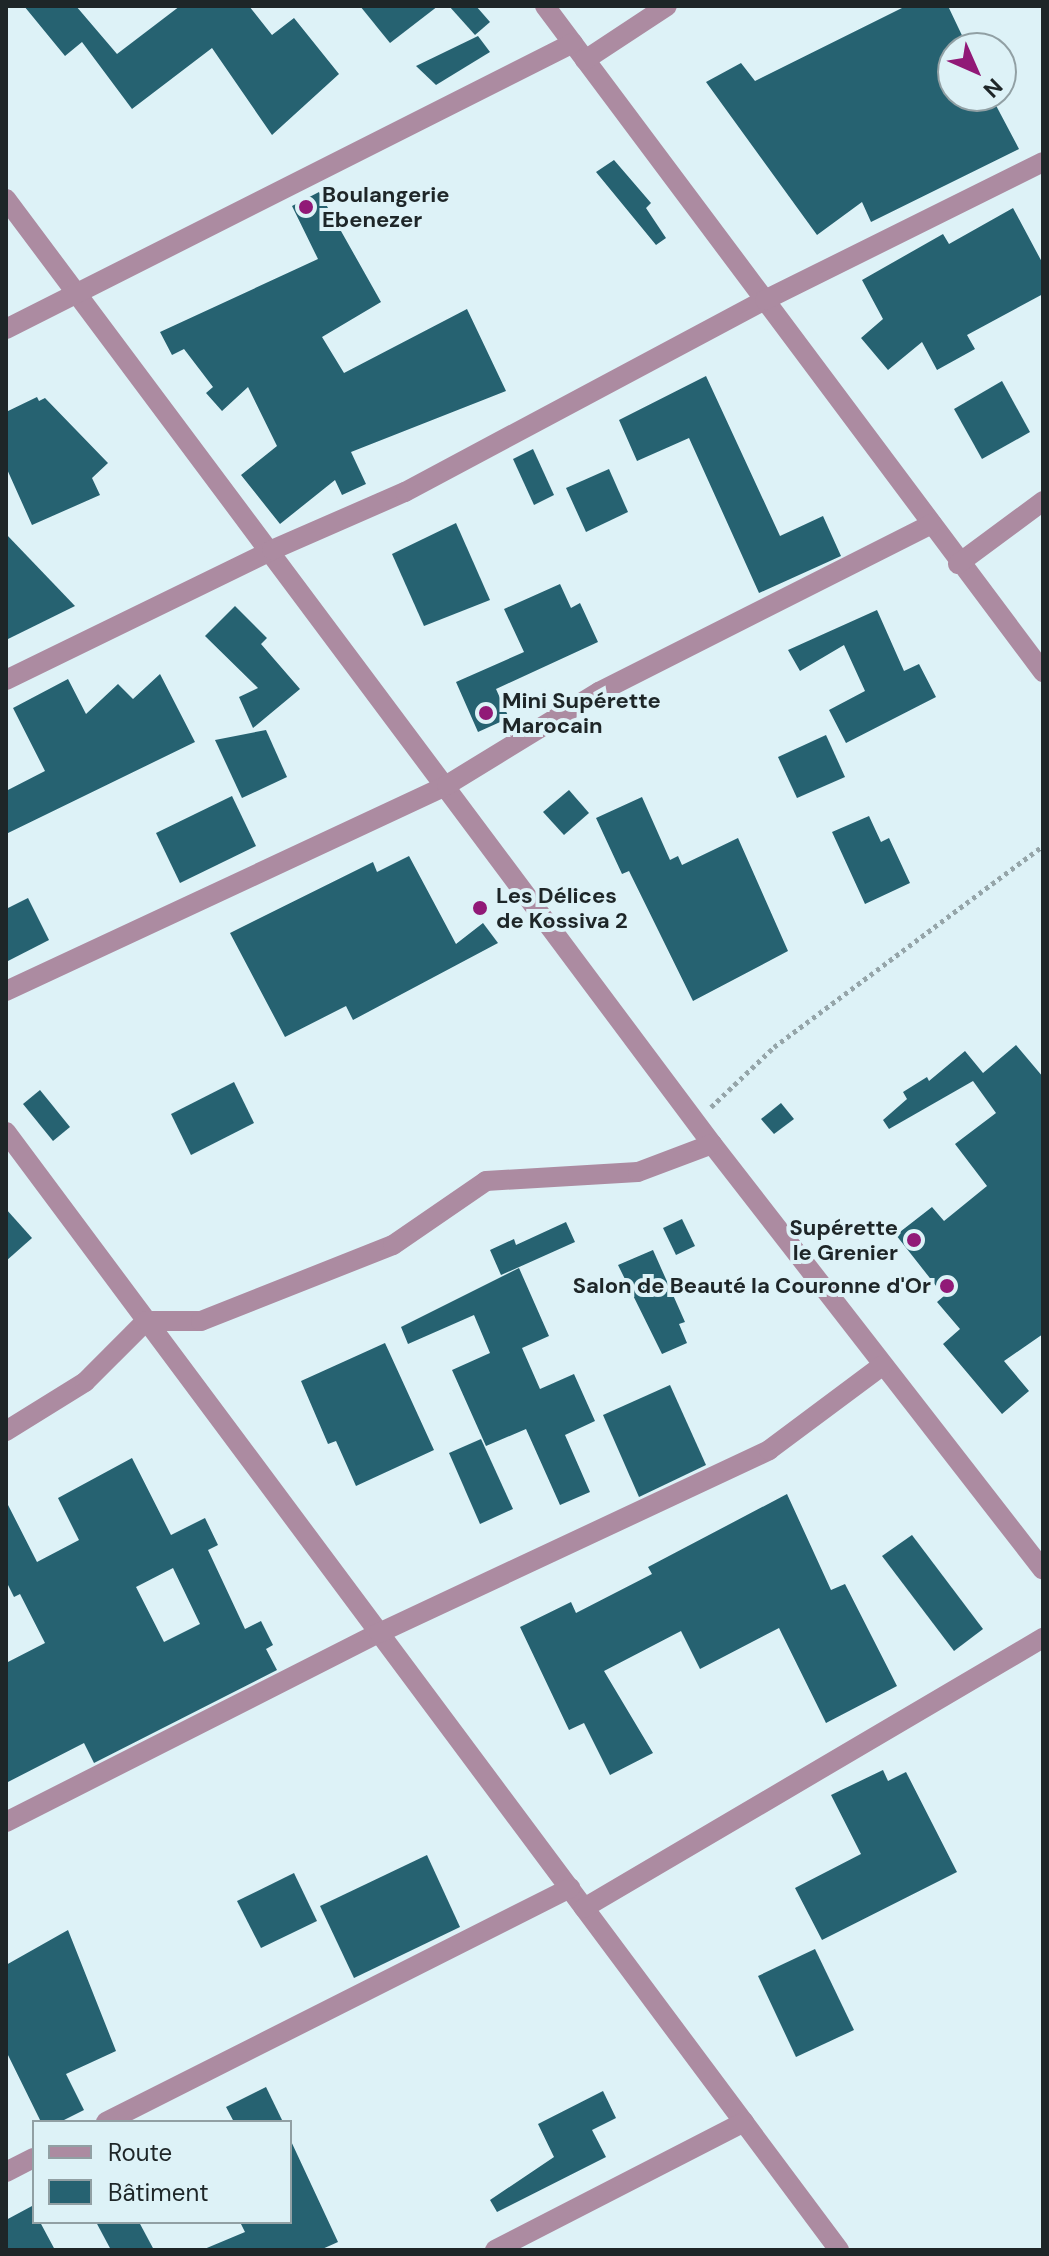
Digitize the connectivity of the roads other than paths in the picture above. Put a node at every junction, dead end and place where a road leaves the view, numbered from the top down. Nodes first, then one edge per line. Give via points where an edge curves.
1 (545, 6) edge
2 (667, 6) edge
3 (579, 51) junction
4 (1043, 162) edge
5 (6, 199) edge
6 (77, 292) junction
7 (765, 300) junction
8 (6, 329) edge
9 (1043, 501) edge
10 (932, 524) junction
11 (272, 550) junction
12 (958, 564) junction
13 (1043, 672) edge
14 (6, 680) edge
15 (447, 785) junction
16 (6, 991) edge
17 (6, 1132) edge
18 (712, 1144) junction
19 (146, 1321) junction
20 (883, 1365) junction
21 (6, 1431) edge
22 (1043, 1570) edge
23 (379, 1633) junction
24 (1043, 1638) edge
25 (6, 1822) edge
26 (570, 1888) junction
27 (584, 1908) junction
28 (110, 2120) edge
29 (744, 2122) junction
30 (32, 2159) edge
31 (6, 2172) edge
32 (495, 2250) edge
33 (839, 2250) edge

1 - 3 street
2 - 3 street
3 - 6 street
3 - 7 street
4 - 7 street
5 - 6 street
6 - 8 street
6 - 11 street
7 - 10 street
7 - 11 street via 405,492
9 - 12 street
10 - 12 street
10 - 15 street via 599,692
11 - 14 street
11 - 15 street
12 - 13 street
15 - 16 street
15 - 18 street
17 - 19 street
18 - 19 street via 638,1172 486,1181 393,1245 201,1321
18 - 20 street
19 - 21 street via 85,1382
19 - 23 street
20 - 22 street
20 - 23 street via 769,1450
23 - 25 street
23 - 26 street
24 - 27 street
26 - 27 street
26 - 28 street
27 - 29 street
29 - 32 street
29 - 33 street
30 - 31 street

